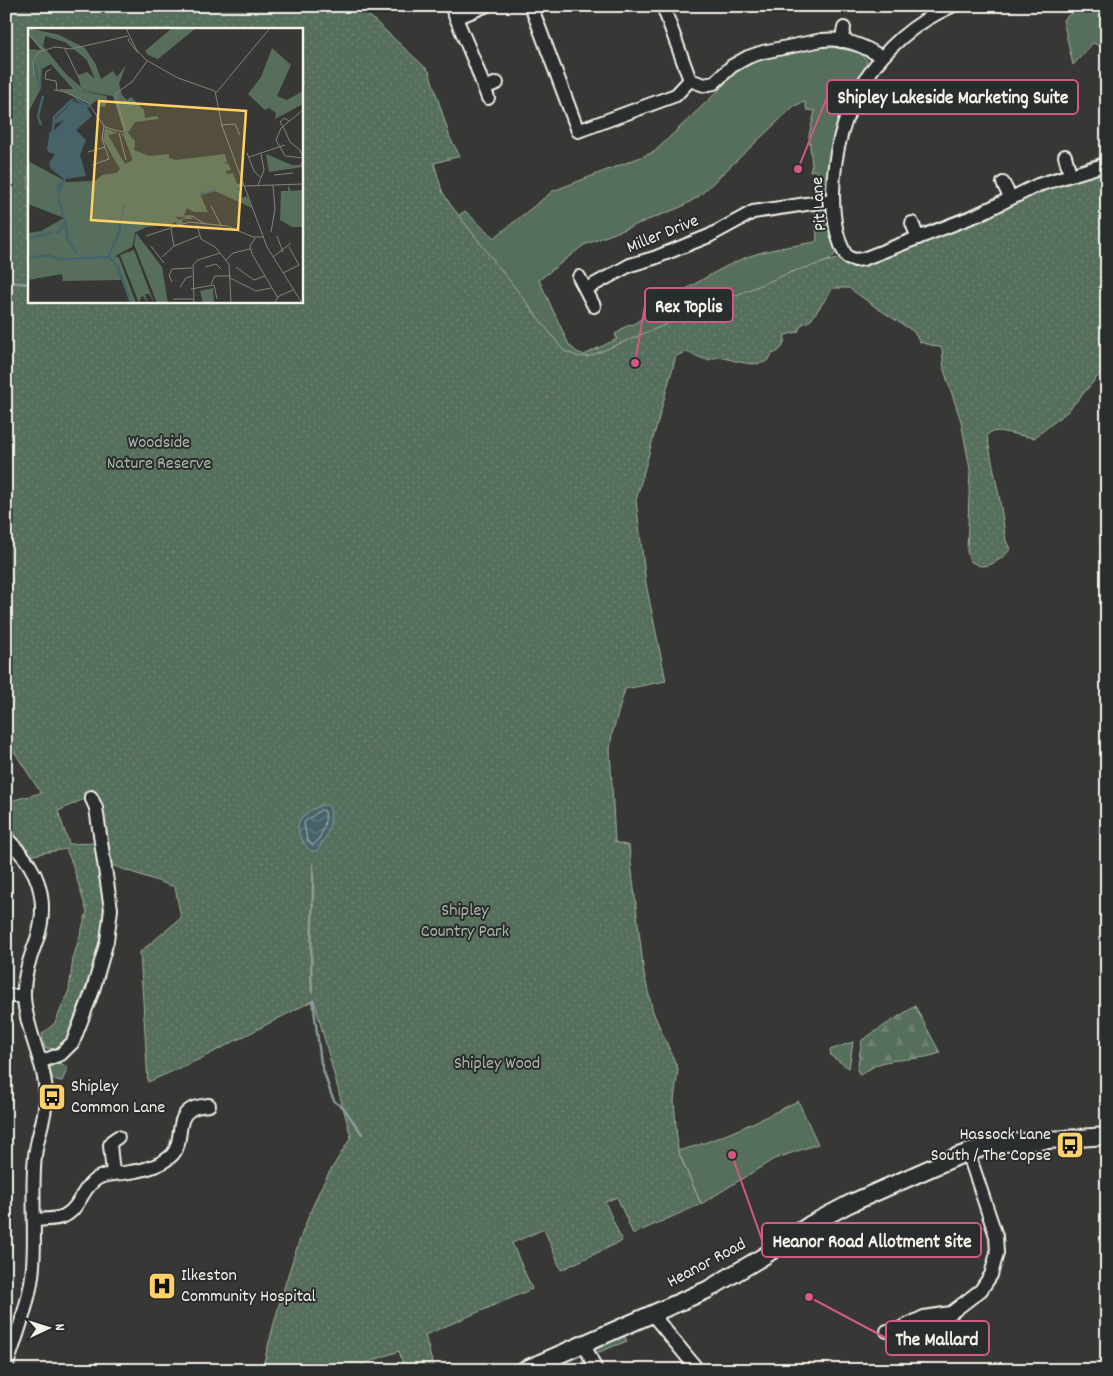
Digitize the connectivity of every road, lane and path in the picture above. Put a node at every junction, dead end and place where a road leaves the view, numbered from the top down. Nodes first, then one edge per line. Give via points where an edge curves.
1 (485, 6) edge
2 (531, 6) edge
3 (664, 6) edge
4 (943, 8) edge
5 (453, 12) edge
6 (844, 28) dead end
7 (842, 41) junction
8 (882, 57) junction
9 (690, 80) junction
10 (497, 83) dead end
11 (1065, 156) dead end
12 (1107, 164) edge
13 (1070, 174) junction
14 (1003, 183) dead end
15 (1010, 197) junction
16 (833, 200) junction
17 (912, 223) dead end
18 (918, 238) junction
19 (579, 277) dead end
20 (586, 289) junction
21 (594, 306) dead end
22 (91, 798) dead end
23 (6, 837) edge
24 (6, 996) edge
25 (24, 996) junction
26 (40, 1062) junction
27 (209, 1105) dead end
28 (1107, 1136) edge
29 (118, 1137) dead end
30 (962, 1154) junction
31 (113, 1174) junction
32 (34, 1220) junction
33 (652, 1314) junction
34 (887, 1331) dead end
35 (584, 1344) junction
36 (6, 1368) edge
37 (524, 1370) edge
38 (596, 1370) edge
39 (698, 1370) edge

1 - 5 street
2 - 9 street via 578,130 676,95
3 - 9 street
4 - 8 street, Pit Lane via 910,31
5 - 10 street via 486,93
6 - 7 street
7 - 8 street via 866,47
7 - 9 street via 826,40 748,56 712,84
8 - 16 street, Pit Lane via 856,96 843,126 834,172
11 - 13 street
12 - 13 street, Pit Lane
13 - 15 street, Pit Lane
14 - 15 street
15 - 18 street, Pit Lane via 982,213
16 - 18 street, Pit Lane via 840,241 850,258 863,259
16 - 20 street, Miller Drive via 751,207 709,236 630,265
17 - 18 street
19 - 20 street
20 - 21 street
22 - 26 street via 96,808 111,909 107,941 93,990 72,1042 61,1054
23 - 25 street via 30,866 41,893 43,912 27,967
24 - 25 street
25 - 26 street via 27,1023
26 - 32 street via 46,1096 35,1155
27 - 31 street via 189,1105 172,1156 139,1170
28 - 30 main road, Heanor Road via 1004,1143
29 - 31 street via 110,1146
30 - 33 main road, Heanor Road via 833,1212 734,1276
30 - 34 street via 993,1228 997,1244 992,1253 993,1271 981,1290 958,1308 946,1314 924,1317 905,1332
31 - 32 street via 90,1184 66,1215
32 - 36 street via 32,1277
33 - 35 main road, Heanor Road
33 - 39 street
35 - 37 main road, Heanor Road
35 - 38 street

